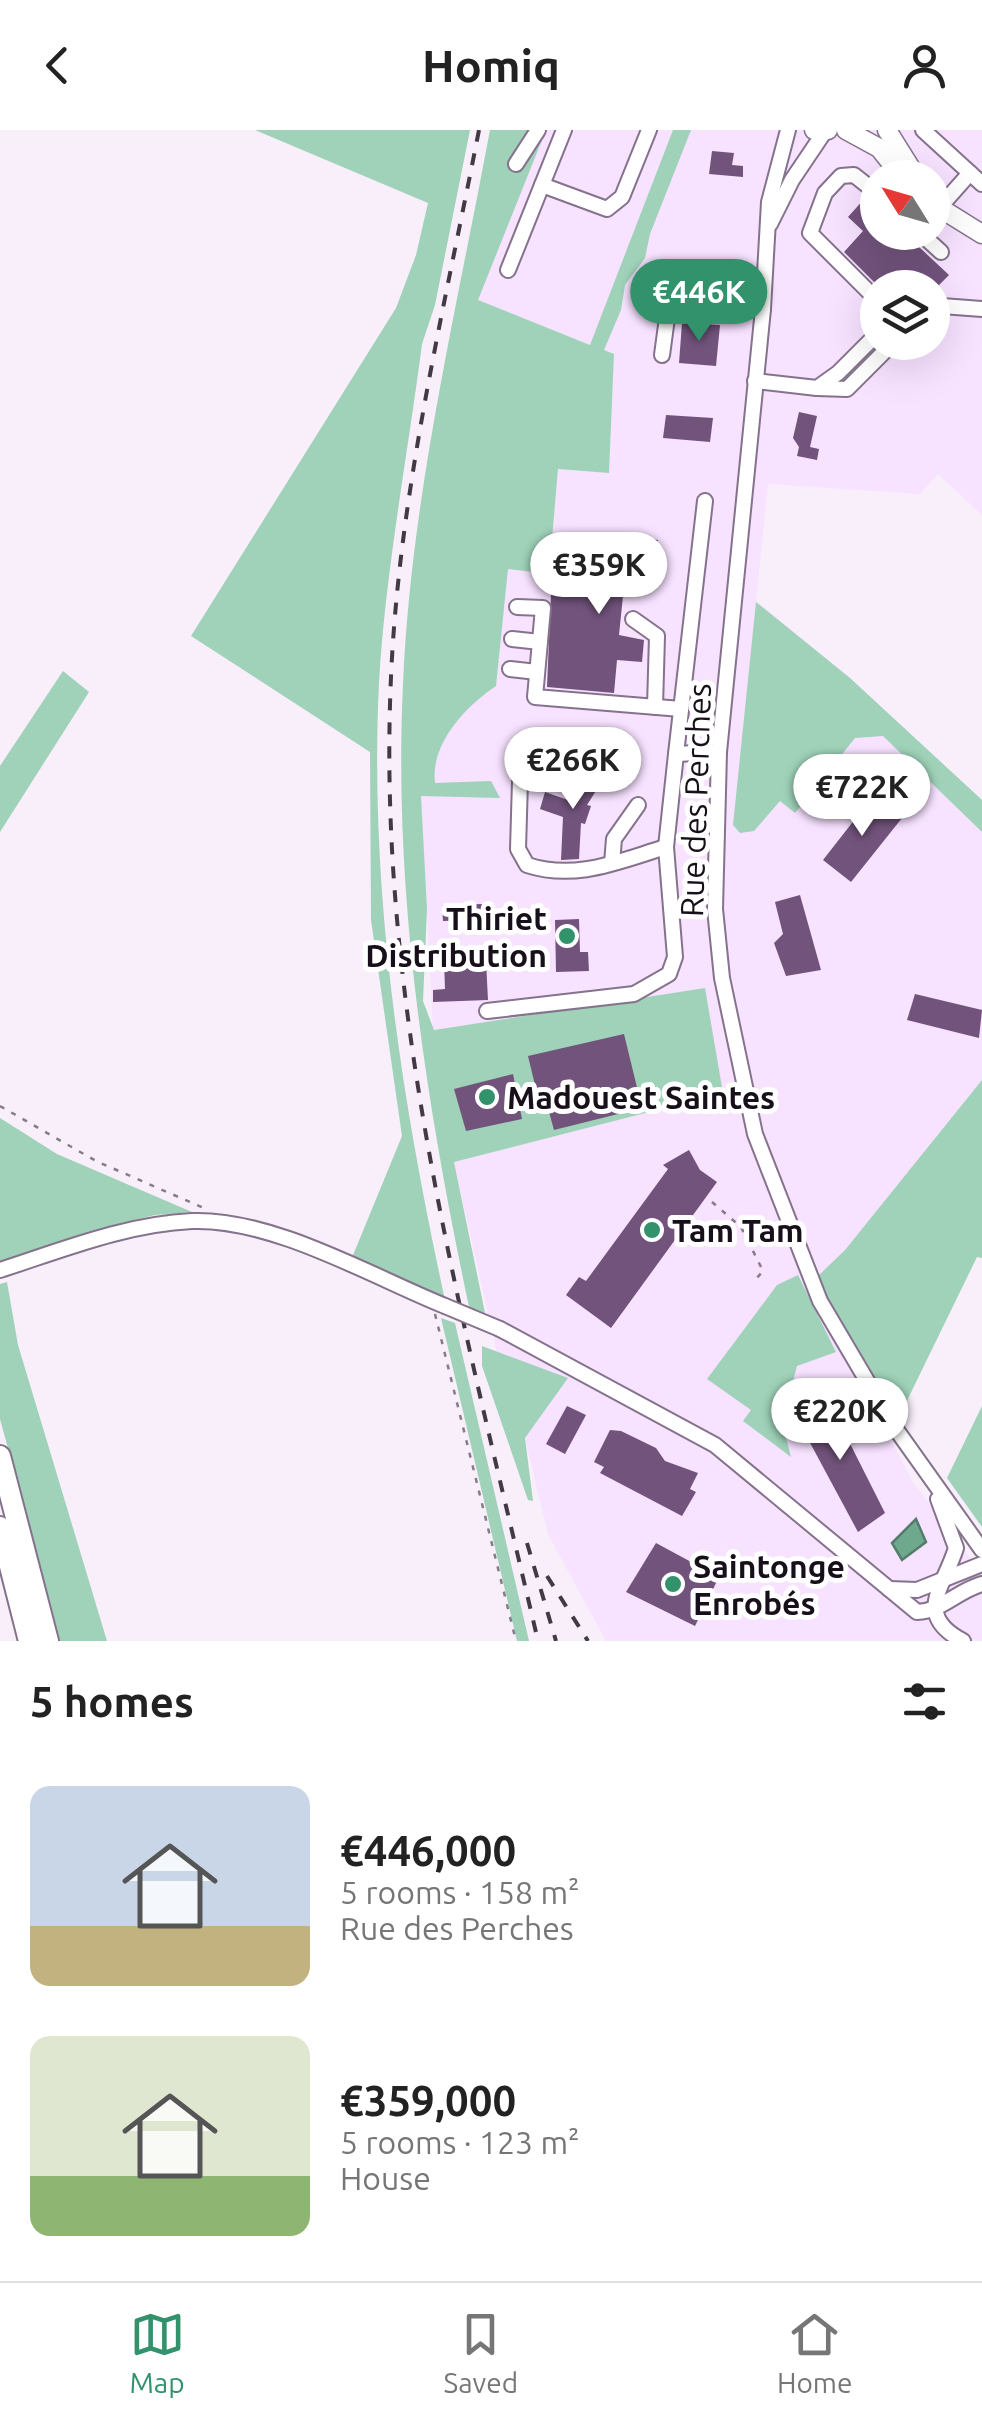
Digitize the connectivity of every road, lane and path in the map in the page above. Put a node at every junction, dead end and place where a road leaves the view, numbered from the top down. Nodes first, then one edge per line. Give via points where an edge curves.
1 (538, 130) edge
2 (564, 130) edge
3 (649, 130) edge
4 (788, 130) edge
5 (814, 130) edge
6 (826, 130) edge
7 (846, 130) edge
8 (887, 130) edge
9 (923, 130) edge
10 (889, 160) edge
11 (906, 160) edge
12 (516, 164) dead end
13 (970, 173) junction
14 (860, 180) edge
15 (982, 184) edge
16 (542, 185) junction
17 (950, 192) edge
18 (950, 215) edge
19 (768, 229) junction
20 (982, 234) edge
21 (508, 270) dead end
22 (860, 283) edge
23 (950, 307) edge
24 (763, 309) junction
25 (982, 309) edge
26 (860, 351) edge
27 (662, 355) dead end
28 (876, 360) edge
29 (755, 380) junction
30 (817, 388) junction
31 (705, 501) dead end
32 (517, 607) dead end
33 (633, 619) dead end
34 (512, 639) dead end
35 (540, 642) junction
36 (510, 670) dead end
37 (537, 672) junction
38 (655, 707) junction
39 (681, 709) junction
40 (719, 752) junction
41 (676, 754) junction
42 (520, 780) dead end
43 (638, 805) dead end
44 (666, 847) junction
45 (612, 863) junction
46 (487, 1012) dead end
47 (0, 1106) edge
48 (712, 1202) dead end
49 (222, 1223) junction
50 (4, 1269) edge
51 (756, 1279) dead end
52 (441, 1304) junction
53 (0, 1456) edge
54 (928, 1475) junction
55 (0, 1527) edge
56 (982, 1550) edge
57 (982, 1564) edge
58 (948, 1574) junction
59 (982, 1584) edge
60 (886, 1589) junction
61 (935, 1612) junction
62 (29, 1641) edge
63 (48, 1641) edge
64 (516, 1641) edge
65 (963, 1641) edge

1 - 12 street
2 - 16 street
3 - 16 street via 622,198 607,209
4 - 19 street, Rue des Perches
5 - 6 main road
6 - 19 street, Rue des Perches
7 - 10 main road
8 - 11 main road
9 - 13 street
13 - 15 street
13 - 17 street
14 - 22 street via 842,176 825,193 810,233
16 - 21 street
18 - 20 main road
19 - 24 street, Rue des Perches
23 - 25 street
24 - 27 street via 669,302
24 - 29 street, Rue des Perches
26 - 30 street
28 - 30 street via 847,390
29 - 30 street
29 - 40 street, Rue des Perches
31 - 39 street
32 - 35 street via 543,608
33 - 38 street via 656,636
34 - 35 street
35 - 37 street
36 - 37 street
37 - 38 street via 534,697
38 - 39 street
39 - 41 street
40 - 41 street
40 - 54 street, Rue des Perches via 715,909 730,1023 755,1134 820,1302
41 - 44 street
42 - 45 street via 518,849 528,866 552,874
43 - 45 street via 614,839
44 - 45 street
44 - 46 street via 675,957 669,974 634,994
47 - 49 path via 96,1160 201,1205
48 - 51 path via 741,1226 763,1271
49 - 50 street via 161,1224
49 - 52 street via 277,1237
52 - 60 street, bridge via 715,1445
52 - 64 path via 434,1322
53 - 63 highway
54 - 56 street, Rue des Perches
54 - 58 street via 956,1548
55 - 62 highway
57 - 58 street
58 - 60 street via 917,1590
58 - 61 street
59 - 61 street via 955,1594
60 - 61 street via 917,1612
61 - 65 street via 947,1633

